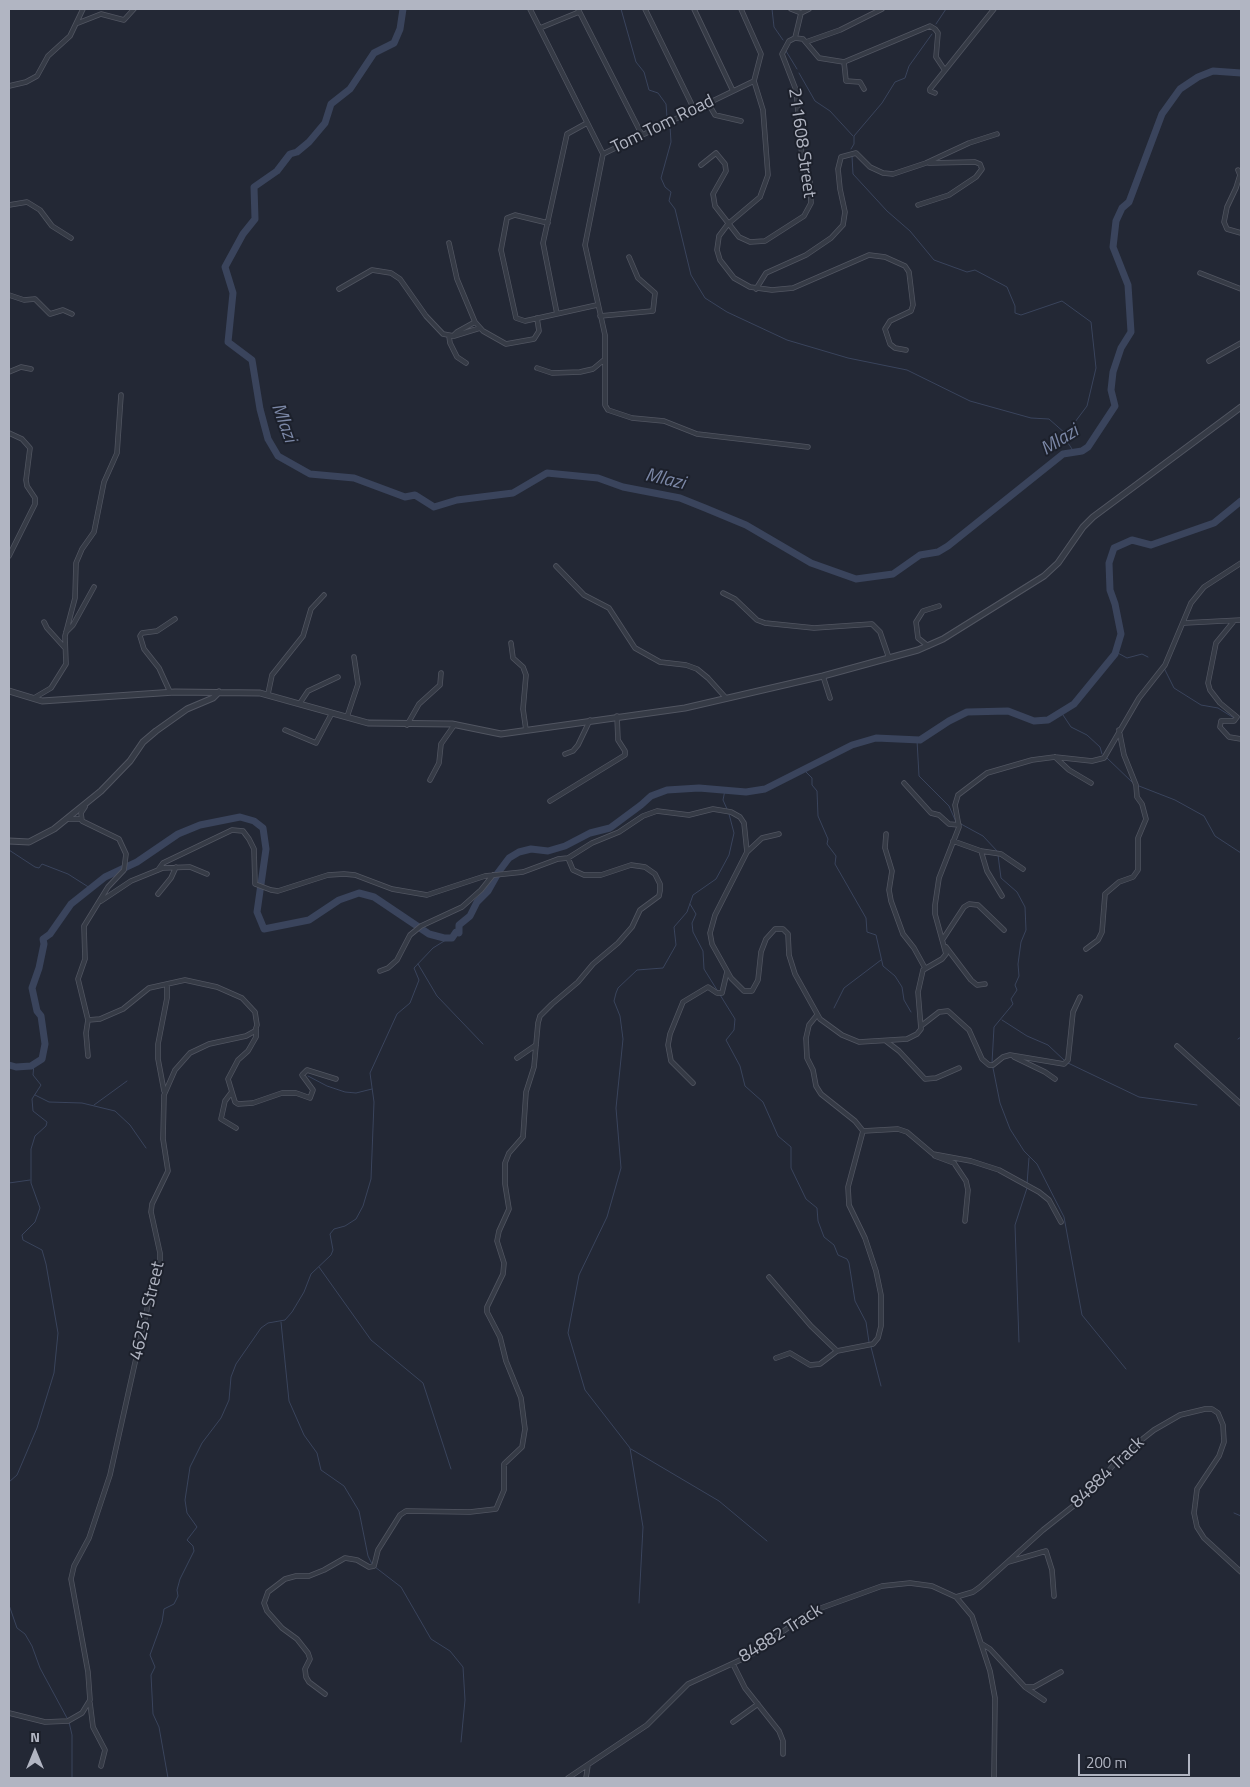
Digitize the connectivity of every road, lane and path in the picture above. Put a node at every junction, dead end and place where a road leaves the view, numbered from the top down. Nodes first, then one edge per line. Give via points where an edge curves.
1 (83, 9) edge
2 (134, 9) edge
3 (530, 9) edge
4 (646, 9) edge
5 (694, 9) edge
6 (741, 9) edge
7 (791, 9) edge
8 (809, 9) edge
9 (882, 9) edge
10 (994, 9) edge
11 (579, 10) edge
12 (801, 13) junction
13 (78, 23) junction
14 (540, 28) junction
15 (795, 38) junction
16 (806, 42) junction
17 (844, 62) junction
18 (944, 69) junction
19 (754, 81) junction
20 (9, 86) edge
21 (864, 89) dead end
22 (734, 91) junction
23 (935, 94) dead end
24 (708, 103) junction
25 (694, 109) junction
26 (740, 121) dead end
27 (587, 123) junction
28 (997, 134) dead end
29 (642, 135) junction
30 (603, 154) junction
31 (926, 163) junction
32 (701, 165) dead end
33 (1238, 170) dead end
34 (9, 205) edge
35 (918, 206) dead end
36 (548, 223) junction
37 (728, 224) junction
38 (1241, 233) edge
39 (71, 238) dead end
40 (449, 243) dead end
41 (629, 257) dead end
42 (1200, 273) dead end
43 (339, 289) dead end
44 (756, 289) junction
45 (1241, 289) edge
46 (9, 295) edge
47 (597, 305) junction
48 (72, 314) dead end
49 (557, 314) junction
50 (600, 316) junction
51 (537, 318) junction
52 (475, 322) junction
53 (480, 328) junction
54 (452, 336) junction
55 (1241, 342) edge
56 (906, 350) dead end
57 (605, 359) junction
58 (1209, 361) dead end
59 (466, 363) dead end
60 (31, 368) dead end
61 (537, 368) dead end
62 (9, 372) edge
63 (121, 395) dead end
64 (1241, 407) edge
65 (9, 433) edge
66 (808, 447) dead end
67 (9, 556) edge
68 (1241, 563) edge
69 (556, 566) dead end
70 (94, 587) dead end
71 (722, 593) dead end
72 (324, 595) dead end
73 (939, 606) dead end
74 (175, 619) dead end
75 (1241, 620) edge
76 (1234, 621) junction
77 (44, 622) dead end
78 (1184, 623) junction
79 (66, 632) junction
80 (510, 642) dead end
81 (928, 646) junction
82 (65, 648) junction
83 (354, 657) dead end
84 (889, 658) junction
85 (442, 673) dead end
86 (823, 676) junction
87 (338, 677) dead end
88 (9, 692) edge
89 (170, 692) junction
90 (219, 692) junction
91 (268, 694) junction
92 (726, 698) junction
93 (830, 698) dead end
94 (32, 699) junction
95 (300, 703) junction
96 (332, 713) junction
97 (617, 716) junction
98 (347, 717) junction
99 (590, 720) junction
100 (455, 724) junction
101 (407, 725) junction
102 (284, 730) dead end
103 (526, 730) junction
104 (1119, 730) junction
105 (1241, 739) edge
106 (565, 754) dead end
107 (1055, 757) junction
108 (430, 780) dead end
109 (904, 783) dead end
110 (1090, 783) dead end
111 (101, 791) junction
112 (550, 801) dead end
113 (66, 818) junction
114 (81, 818) junction
115 (959, 826) junction
116 (779, 834) dead end
117 (886, 834) dead end
118 (9, 841) edge
119 (953, 841) junction
120 (981, 851) junction
121 (747, 852) junction
122 (568, 858) junction
123 (176, 866) junction
124 (1023, 868) dead end
125 (158, 870) junction
126 (207, 874) dead end
127 (493, 875) junction
128 (158, 894) dead end
129 (1002, 896) dead end
130 (101, 901) junction
131 (1004, 930) dead end
132 (943, 939) junction
133 (945, 945) junction
134 (1086, 948) dead end
135 (924, 968) junction
136 (380, 971) dead end
137 (727, 972) junction
138 (985, 984) dead end
139 (167, 985) junction
140 (1080, 997) dead end
141 (817, 1015) junction
142 (88, 1020) junction
143 (921, 1026) junction
144 (256, 1029) junction
145 (884, 1040) junction
146 (536, 1045) junction
147 (1177, 1046) dead end
148 (1010, 1055) junction
149 (88, 1056) dead end
150 (517, 1058) dead end
151 (959, 1068) dead end
152 (336, 1079) dead end
153 (1055, 1079) dead end
154 (693, 1083) dead end
155 (231, 1093) junction
156 (164, 1094) junction
157 (1241, 1104) edge
158 (236, 1128) dead end
159 (863, 1131) junction
160 (933, 1154) junction
161 (965, 1221) dead end
162 (1061, 1222) dead end
163 (769, 1277) dead end
164 (837, 1351) junction
165 (776, 1358) dead end
166 (1007, 1562) junction
167 (1241, 1572) edge
168 (1054, 1596) dead end
169 (956, 1597) junction
170 (982, 1644) junction
171 (732, 1664) junction
172 (1061, 1672) dead end
173 (1025, 1687) junction
174 (325, 1694) dead end
175 (90, 1700) junction
176 (1044, 1700) dead end
177 (758, 1704) junction
178 (9, 1713) edge
179 (733, 1722) dead end
180 (783, 1754) dead end
181 (588, 1765) junction
182 (101, 1766) dead end
183 (568, 1778) edge
184 (586, 1778) edge
185 (994, 1778) edge

1 - 13 street
2 - 13 street via 124,20 101,14
3 - 14 street, Tom Tom Road
4 - 25 street
5 - 22 street, Tom Tom Road
6 - 19 street via 761,54
7 - 12 street
8 - 12 street
9 - 16 street via 840,30
10 - 18 street
11 - 14 street
11 - 29 street
12 - 15 street
13 - 20 street via 70,36 48,56 37,76
14 - 27 street, Tom Tom Road
15 - 16 street
15 - 37 street, 211608 Street via 785,45 782,54 796,90 802,157 812,190 809,210 795,224 759,242 744,240
16 - 17 street via 819,58
17 - 18 street via 930,26 938,34 937,61
17 - 21 street via 846,81 860,82
18 - 23 street via 929,89
19 - 22 street
19 - 37 street via 763,110 768,175 760,197
22 - 24 street, Tom Tom Road
24 - 25 street, Tom Tom Road
24 - 26 street via 715,114
25 - 29 street, Tom Tom Road
27 - 30 street, Tom Tom Road
27 - 36 street via 567,134
28 - 31 street via 969,142
29 - 30 street, Tom Tom Road
30 - 47 street via 585,245
31 - 35 street via 975,162 982,169 976,177 949,195
31 - 44 street via 889,174 870,167 856,153 841,156 838,169 845,212 843,225 831,238 806,255 766,273
32 - 37 street via 716,153 725,164 726,171 713,194 713,202
33 - 38 street via 1240,174 1224,222 1227,228
34 - 39 street via 22,201 38,208 52,226
36 - 49 street via 543,249
36 - 51 street via 512,215 507,218 502,239 501,250 516,318 524,321
37 - 44 street via 717,242 720,260 734,278
40 - 52 street via 457,279
41 - 50 street via 638,278 655,293 653,311
42 - 45 street
43 - 54 street via 372,270 391,273 443,334
44 - 56 street via 784,290 869,255 885,257 907,268 913,294 912,309 890,321 885,329 890,344
46 - 48 street via 24,300 35,299 50,314 63,310
47 - 49 street
47 - 50 street
49 - 51 street
50 - 57 street via 605,335
51 - 53 street via 537,336 513,344 498,340
52 - 53 street
52 - 54 street
53 - 54 street
54 - 59 street via 451,346 457,357
55 - 58 street
57 - 61 street via 593,369 580,372 552,373
57 - 66 street via 605,404 608,410 632,418 664,421 697,434
60 - 62 street via 21,367
63 - 79 street via 117,453 101,493 94,532 76,563 75,598
64 - 81 street via 1093,517 1054,568 1044,576
65 - 67 street via 22,439 30,448 26,480 35,498
68 - 78 street via 1204,587 1191,603
69 - 92 street via 584,595 610,608 635,648 660,662 697,669
70 - 79 street
71 - 84 street via 735,599 759,621 770,624 814,628 872,624 880,632
72 - 91 street via 311,609 303,636 272,675
73 - 81 street via 923,611 916,622 918,638
74 - 89 street via 157,631 140,636 144,649 159,668
75 - 76 street
76 - 78 street
76 - 105 street via 1216,643 1208,683 1220,704 1237,717 1234,721 1221,721 1220,727 1229,737
77 - 82 street
78 - 104 street via 1165,665 1147,686
79 - 82 street
80 - 103 street via 513,658 526,675 523,709
81 - 84 street
82 - 94 street via 66,664 54,684
83 - 98 street via 358,684
84 - 86 street
85 - 101 street via 440,684 419,704
86 - 92 street
86 - 93 street
87 - 95 street via 308,691
88 - 94 street
89 - 90 street
89 - 94 street
90 - 91 street
90 - 111 street via 187,709 148,737
91 - 95 street
92 - 97 street via 685,708
95 - 96 street
96 - 98 street
96 - 102 street via 316,743
97 - 99 street
97 - 112 street via 617,737 625,755
98 - 101 street via 373,724
99 - 103 street
99 - 106 street via 578,745
100 - 101 street
100 - 103 street via 491,733
100 - 108 street via 441,744 438,764
104 - 107 street via 1104,758 1082,761
104 - 134 street via 1146,819 1138,838 1138,870 1133,877 1106,892 1102,932 1095,943
107 - 110 street
107 - 115 street via 995,770 975,780 956,798
109 - 115 street via 931,813 939,815 948,824
111 - 113 street
111 - 114 street via 83,808
113 - 114 street
113 - 118 street via 48,833 29,842
114 - 130 street via 122,842 126,854 124,868
115 - 119 street
116 - 121 street via 762,838
117 - 135 street via 885,848 892,871 891,901 903,934
119 - 120 street
119 - 132 street via 939,878 935,905
120 - 124 street via 1001,854
120 - 129 street via 987,870
121 - 122 street via 744,824 734,813 713,809 689,815 663,810 643,816 620,832 592,843
121 - 137 street via 710,929 712,944
122 - 127 street via 523,872
122 - 146 street via 573,870 589,876 628,866 645,867 655,874 660,891 659,896 640,910 630,930 618,943 540,1016
123 - 125 street
123 - 126 street via 190,867
123 - 128 street
125 - 127 street via 163,863 232,830 243,831 254,849 255,884 278,891 328,875 344,874 392,889 427,895
125 - 130 street via 132,880
127 - 136 street via 462,907 410,934 397,960
130 - 142 street via 84,926 85,959 78,975
131 - 132 street via 978,905 969,904
132 - 133 street
133 - 135 street via 945,957
133 - 138 street via 971,980 977,985
135 - 143 street via 918,992
137 - 141 street via 741,990 752,991 758,980 766,939 775,929 783,929 788,934 793,968
137 - 154 street via 722,993 708,987 683,1002 670,1034 671,1060
139 - 142 street via 149,988 120,1011
139 - 144 street via 189,980 232,993 254,1010
139 - 156 street via 158,1044
140 - 148 street via 1073,1012 1067,1063
141 - 145 street via 842,1035 854,1040
141 - 159 street via 809,1025 806,1038 807,1058 816,1086
142 - 149 street
143 - 145 street via 918,1033 907,1039
143 - 148 street via 939,1012 948,1012 969,1030 986,1063 993,1065
144 - 155 street via 248,1051 238,1060 228,1078
144 - 156 street, 46251 Street via 242,1038 196,1049 175,1070
145 - 151 street via 925,1079
146 - 150 street
146 - 174 street via 533,1072 526,1092 523,1137 505,1163 509,1209 497,1241 504,1263 503,1274 487,1307 521,1398 525,1424 522,1447 504,1464 504,1490 496,1509 406,1511 400,1515 378,1550 374,1566 345,1558 309,1576 285,1579 268,1592 264,1603 267,1612 308,1653 306,1677
147 - 157 street
148 - 153 street
152 - 155 street via 304,1071 302,1075 313,1090 312,1096 307,1098 296,1093 282,1093 253,1103 238,1104
155 - 158 street via 225,1100 221,1120
156 - 175 street, 46251 Street via 163,1139 168,1171 151,1212 160,1263 110,1475 71,1579
159 - 160 street via 898,1129 907,1132
159 - 164 street via 848,1187 849,1205 876,1271 881,1295 880,1326 873,1344
160 - 161 street via 954,1163 966,1181
160 - 162 street via 985,1165 1015,1178 1049,1200
163 - 164 street
164 - 165 street via 817,1365 810,1365 790,1353
166 - 167 street, 84884 Track via 1091,1492 1120,1457 1154,1430 1180,1415 1212,1408 1223,1425 1224,1442 1219,1456 1197,1489 1194,1513 1197,1526 1212,1547
166 - 168 street via 1046,1551 1052,1570
166 - 169 street, 84884 Track via 973,1592
169 - 170 street via 972,1616
169 - 171 street, 84882 Track via 932,1586 910,1583 876,1588 810,1612 762,1649
170 - 173 street
170 - 185 street via 995,1698
171 - 177 street
171 - 181 street, 84882 Track via 688,1684 647,1725
172 - 173 street via 1034,1687
173 - 176 street
175 - 178 street via 82,1713 68,1721 45,1722
175 - 182 street, 46251 Street via 91,1722 106,1750
177 - 179 street
177 - 180 street via 779,1731
181 - 183 street, 84882 Track
181 - 184 street

